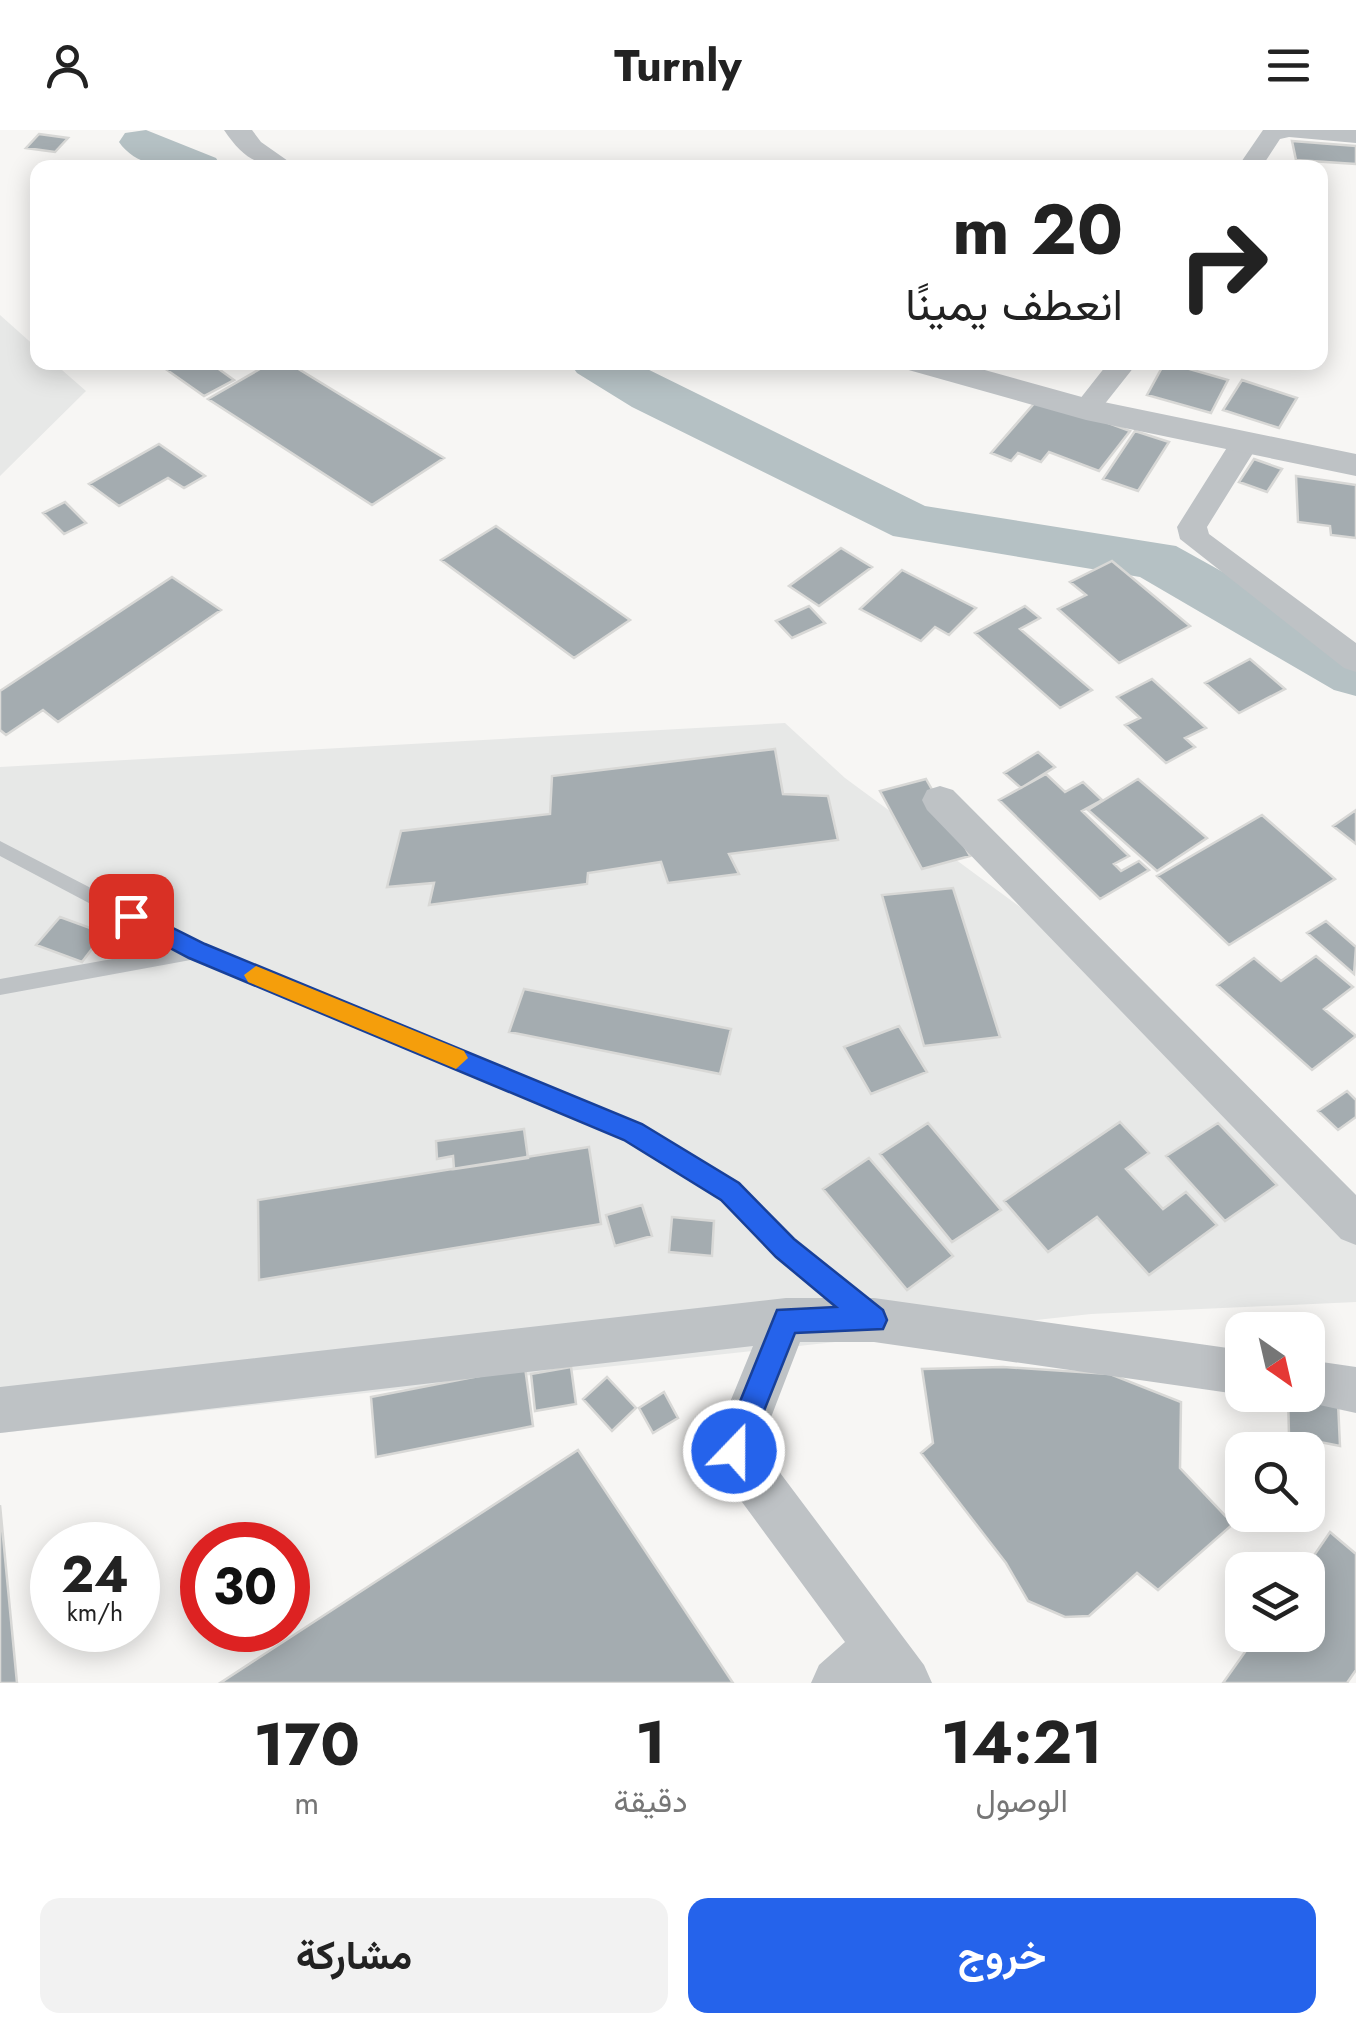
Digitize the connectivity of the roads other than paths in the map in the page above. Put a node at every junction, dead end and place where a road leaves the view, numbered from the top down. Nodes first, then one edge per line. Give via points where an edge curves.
1 (238, 130) edge
2 (1289, 130) edge
3 (1356, 136) edge
4 (271, 160) edge
5 (1254, 160) edge
6 (946, 370) edge
7 (1118, 370) edge
8 (1086, 409) junction
9 (1243, 445) junction
10 (1356, 465) edge
11 (1356, 660) edge
12 (940, 800) dead end
13 (0, 848) edge
14 (197, 951) junction
15 (0, 987) edge
16 (1356, 1225) edge
17 (786, 1320) junction
18 (874, 1320) junction
19 (1225, 1372) edge
20 (1325, 1385) edge
21 (1356, 1390) edge
22 (0, 1410) edge
23 (893, 1664) edge
24 (837, 1683) edge

1 - 4 street
2 - 3 street
2 - 5 street via 1272,134
6 - 8 street
7 - 8 street
8 - 9 street
9 - 10 street
9 - 11 street via 1192,527 1196,539
12 - 16 street
13 - 14 lane
14 - 15 lane
14 - 18 lane via 633,1132 730,1192 785,1248
17 - 18 street
17 - 22 street
17 - 23 street via 734,1451
18 - 19 street
20 - 21 street
23 - 24 street

